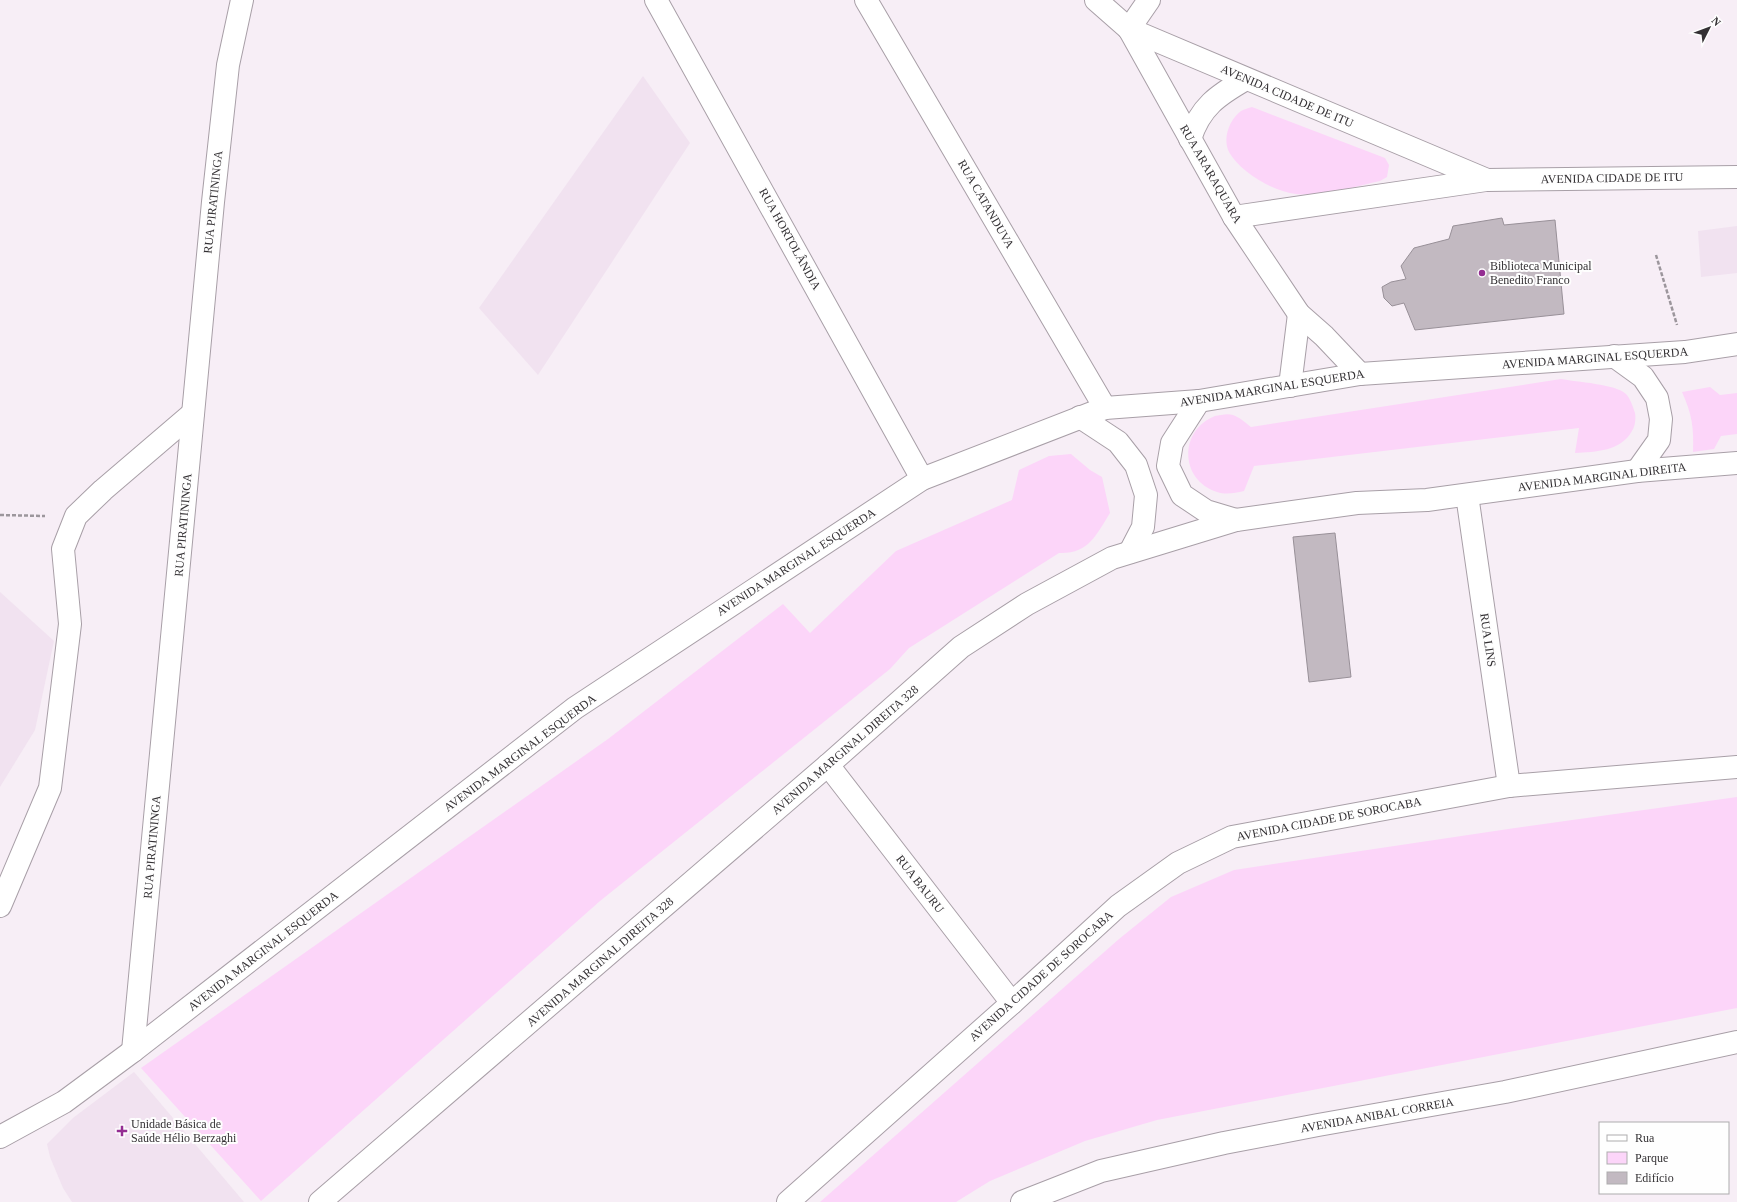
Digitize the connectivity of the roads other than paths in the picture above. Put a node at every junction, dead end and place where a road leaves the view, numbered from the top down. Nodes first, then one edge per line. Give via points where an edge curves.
1 (242, 0) edge
2 (656, 0) edge
3 (866, 0) edge
4 (1096, 0) edge
5 (1149, 0) edge
6 (1129, 29) junction
7 (1246, 79) junction
8 (1190, 138) junction
9 (1737, 177) edge
10 (1487, 180) junction
11 (1234, 217) junction
12 (1299, 314) junction
13 (1737, 344) edge
14 (1614, 356) junction
15 (1360, 374) junction
16 (1290, 386) junction
17 (1199, 401) junction
18 (1105, 408) junction
19 (193, 413) junction
20 (1080, 417) junction
21 (1737, 463) edge
22 (1637, 471) junction
23 (922, 479) junction
24 (1467, 495) junction
25 (1236, 520) junction
26 (1130, 552) junction
27 (828, 765) junction
28 (1737, 767) edge
29 (1509, 786) junction
30 (0, 906) edge
31 (1012, 1003) junction
32 (1737, 1042) edge
33 (133, 1051) junction
34 (0, 1137) edge
35 (320, 1202) edge
36 (788, 1202) edge
37 (1022, 1202) edge

1 - 19 street, RUA PIRATININGA via 227,72
2 - 23 street, RUA HORTOLÂNDIA
3 - 18 street, RUA CATANDUVA
4 - 6 street, AVENIDA CIDADE DE ITU
5 - 6 street
6 - 7 street, AVENIDA CIDADE DE ITU
6 - 8 street, RUA ARARAQUARA
7 - 8 street via 1222,93 1208,106 1195,123
7 - 10 street, AVENIDA CIDADE DE ITU
8 - 11 street, RUA ARARAQUARA
9 - 10 street, AVENIDA CIDADE DE ITU
10 - 11 street, AVENIDA CIDADE DE ITU
11 - 12 street, RUA ARARAQUARA
12 - 15 street, RUA ARARAQUARA
12 - 16 street
13 - 14 street, AVENIDA MARGINAL ESQUERDA via 1685,352
14 - 15 street, AVENIDA MARGINAL ESQUERDA
14 - 22 street via 1643,378 1657,398 1661,419 1659,440
15 - 16 street, AVENIDA MARGINAL ESQUERDA
16 - 17 street, AVENIDA MARGINAL ESQUERDA
17 - 18 street, AVENIDA MARGINAL ESQUERDA
17 - 25 street via 1172,443 1168,466 1182,495 1206,511
18 - 20 street, AVENIDA MARGINAL ESQUERDA
19 - 30 street via 76,516 63,549 70,624 50,788
19 - 33 street, RUA PIRATININGA
20 - 23 street, AVENIDA MARGINAL ESQUERDA
20 - 26 street via 1118,442 1136,465 1146,495 1143,527
21 - 22 street, AVENIDA MARGINAL DIREITA
22 - 24 street, AVENIDA MARGINAL DIREITA
23 - 33 street, AVENIDA MARGINAL ESQUERDA via 575,708
24 - 25 street, AVENIDA MARGINAL DIREITA 328 via 1427,500 1357,503
24 - 29 street, RUA LINS
25 - 26 street, AVENIDA MARGINAL DIREITA 328
26 - 27 street, AVENIDA MARGINAL DIREITA 328 via 1112,558 1027,604 961,648
27 - 31 street, RUA BAURU
27 - 35 street, AVENIDA MARGINAL DIREITA 328
28 - 29 street, AVENIDA CIDADE DE SOROCABA
29 - 31 street, AVENIDA CIDADE DE SOROCABA via 1232,837 1178,863 1118,906
31 - 36 street, AVENIDA CIDADE DE SOROCABA
32 - 37 street, AVENIDA ANIBAL CORREIA via 1505,1092 1224,1143 1101,1171
33 - 34 street, AVENIDA MARGINAL ESQUERDA via 64,1102

